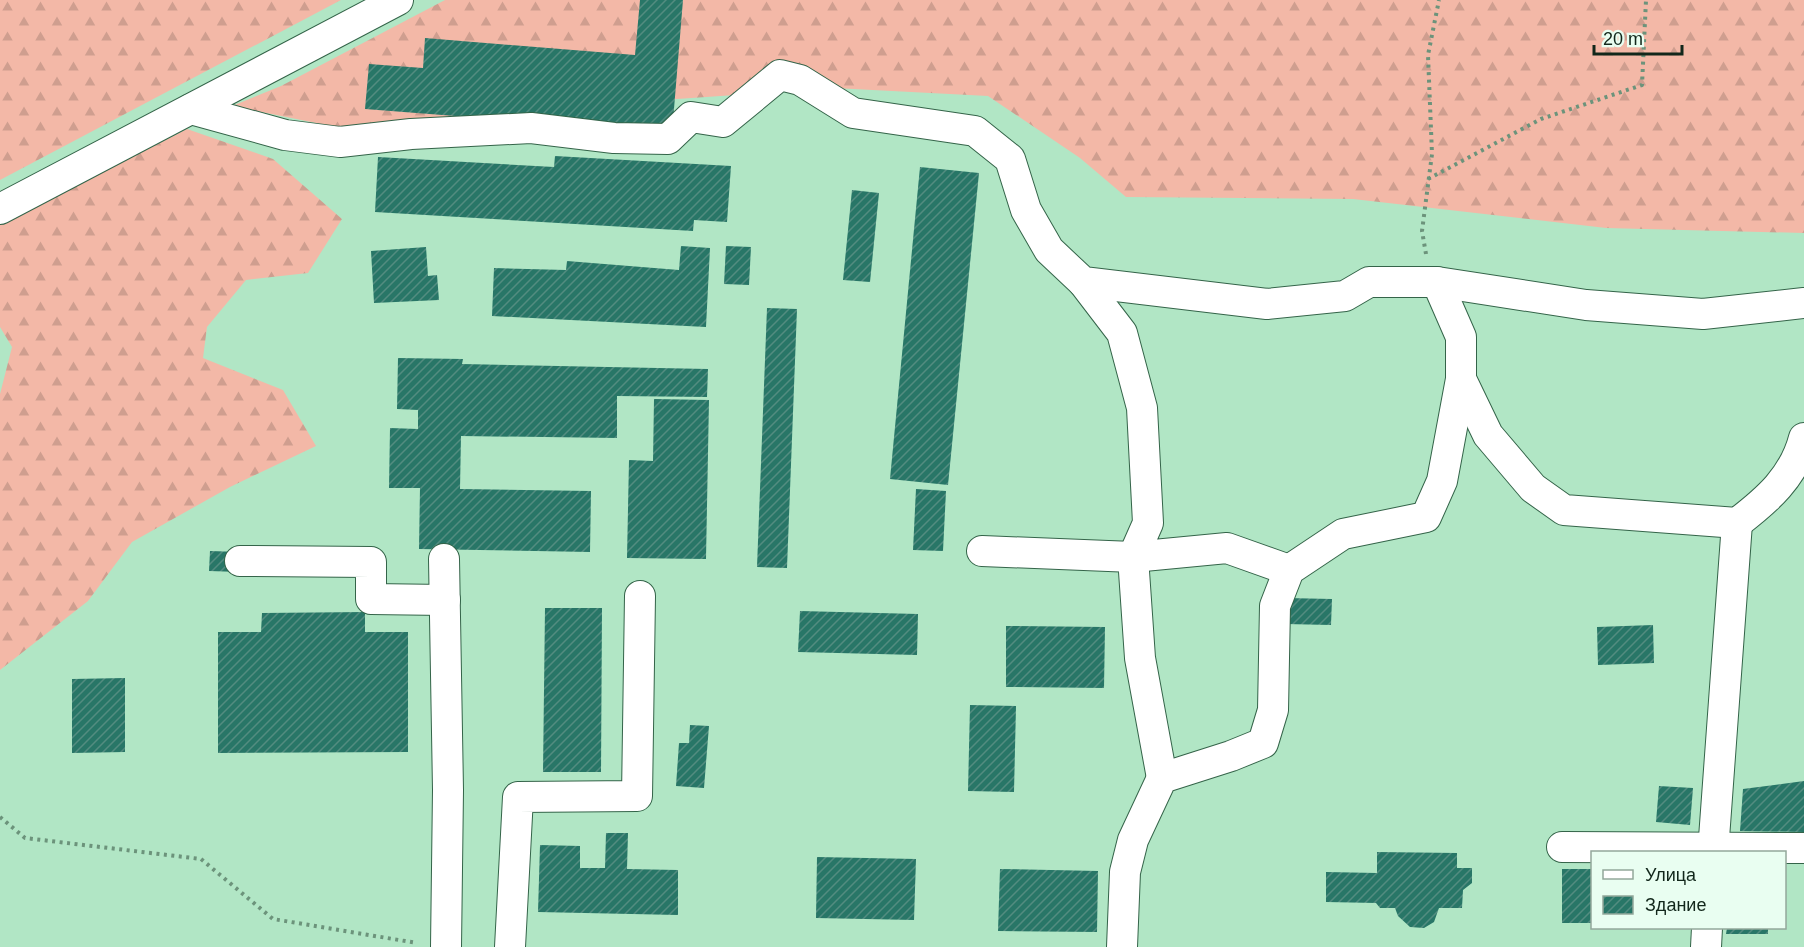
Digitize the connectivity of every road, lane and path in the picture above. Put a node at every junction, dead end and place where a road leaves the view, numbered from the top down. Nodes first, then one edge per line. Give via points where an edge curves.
1 (398, 0) edge
2 (1439, 0) edge
3 (1646, 0) edge
4 (191, 109) junction
5 (1428, 179) junction
6 (0, 209) edge
7 (1083, 282) junction
8 (1437, 282) junction
9 (1804, 303) edge
10 (1461, 379) junction
11 (1804, 438) edge
12 (1737, 523) junction
13 (982, 551) dead end
14 (1133, 557) junction
15 (444, 559) dead end
16 (240, 561) dead end
17 (1289, 570) junction
18 (640, 596) dead end
19 (445, 600) junction
20 (1162, 778) junction
21 (0, 817) edge
22 (1562, 847) dead end
23 (1804, 848) edge
24 (1713, 849) edge
25 (1707, 929) edge
26 (446, 945) edge
27 (510, 947) edge
28 (1122, 947) edge
29 (1706, 947) edge

1 - 4 street
2 - 5 path via 1428,55 1432,154
3 - 5 path via 1642,85 1540,119
4 - 6 street
4 - 7 street via 285,135 340,142 531,128 614,138 668,139 691,117 723,122 780,75 800,80 853,113 975,131 1010,159 1026,210 1049,250
5 - 8 path via 1422,231 1427,259
7 - 8 street via 1267,304 1345,296 1369,282
7 - 14 street via 1122,333 1142,408 1148,523
8 - 9 street via 1586,305 1703,314
8 - 10 street via 1461,337
10 - 12 street via 1488,435 1533,488 1564,510
10 - 17 street via 1442,481 1426,517 1343,534
11 - 12 street via 1800,454 1770,498
12 - 24 street
13 - 14 street
14 - 17 street via 1227,548
14 - 20 street via 1140,658
15 - 19 street
16 - 19 street via 371,562 371,599
17 - 20 street via 1275,606 1273,710 1263,743
18 - 27 street via 636,796 518,797
19 - 26 street
20 - 28 street via 1133,840 1125,872
21 - 26 path via 25,838 201,860 273,919 405,943
22 - 24 street
23 - 24 street
25 - 29 street

